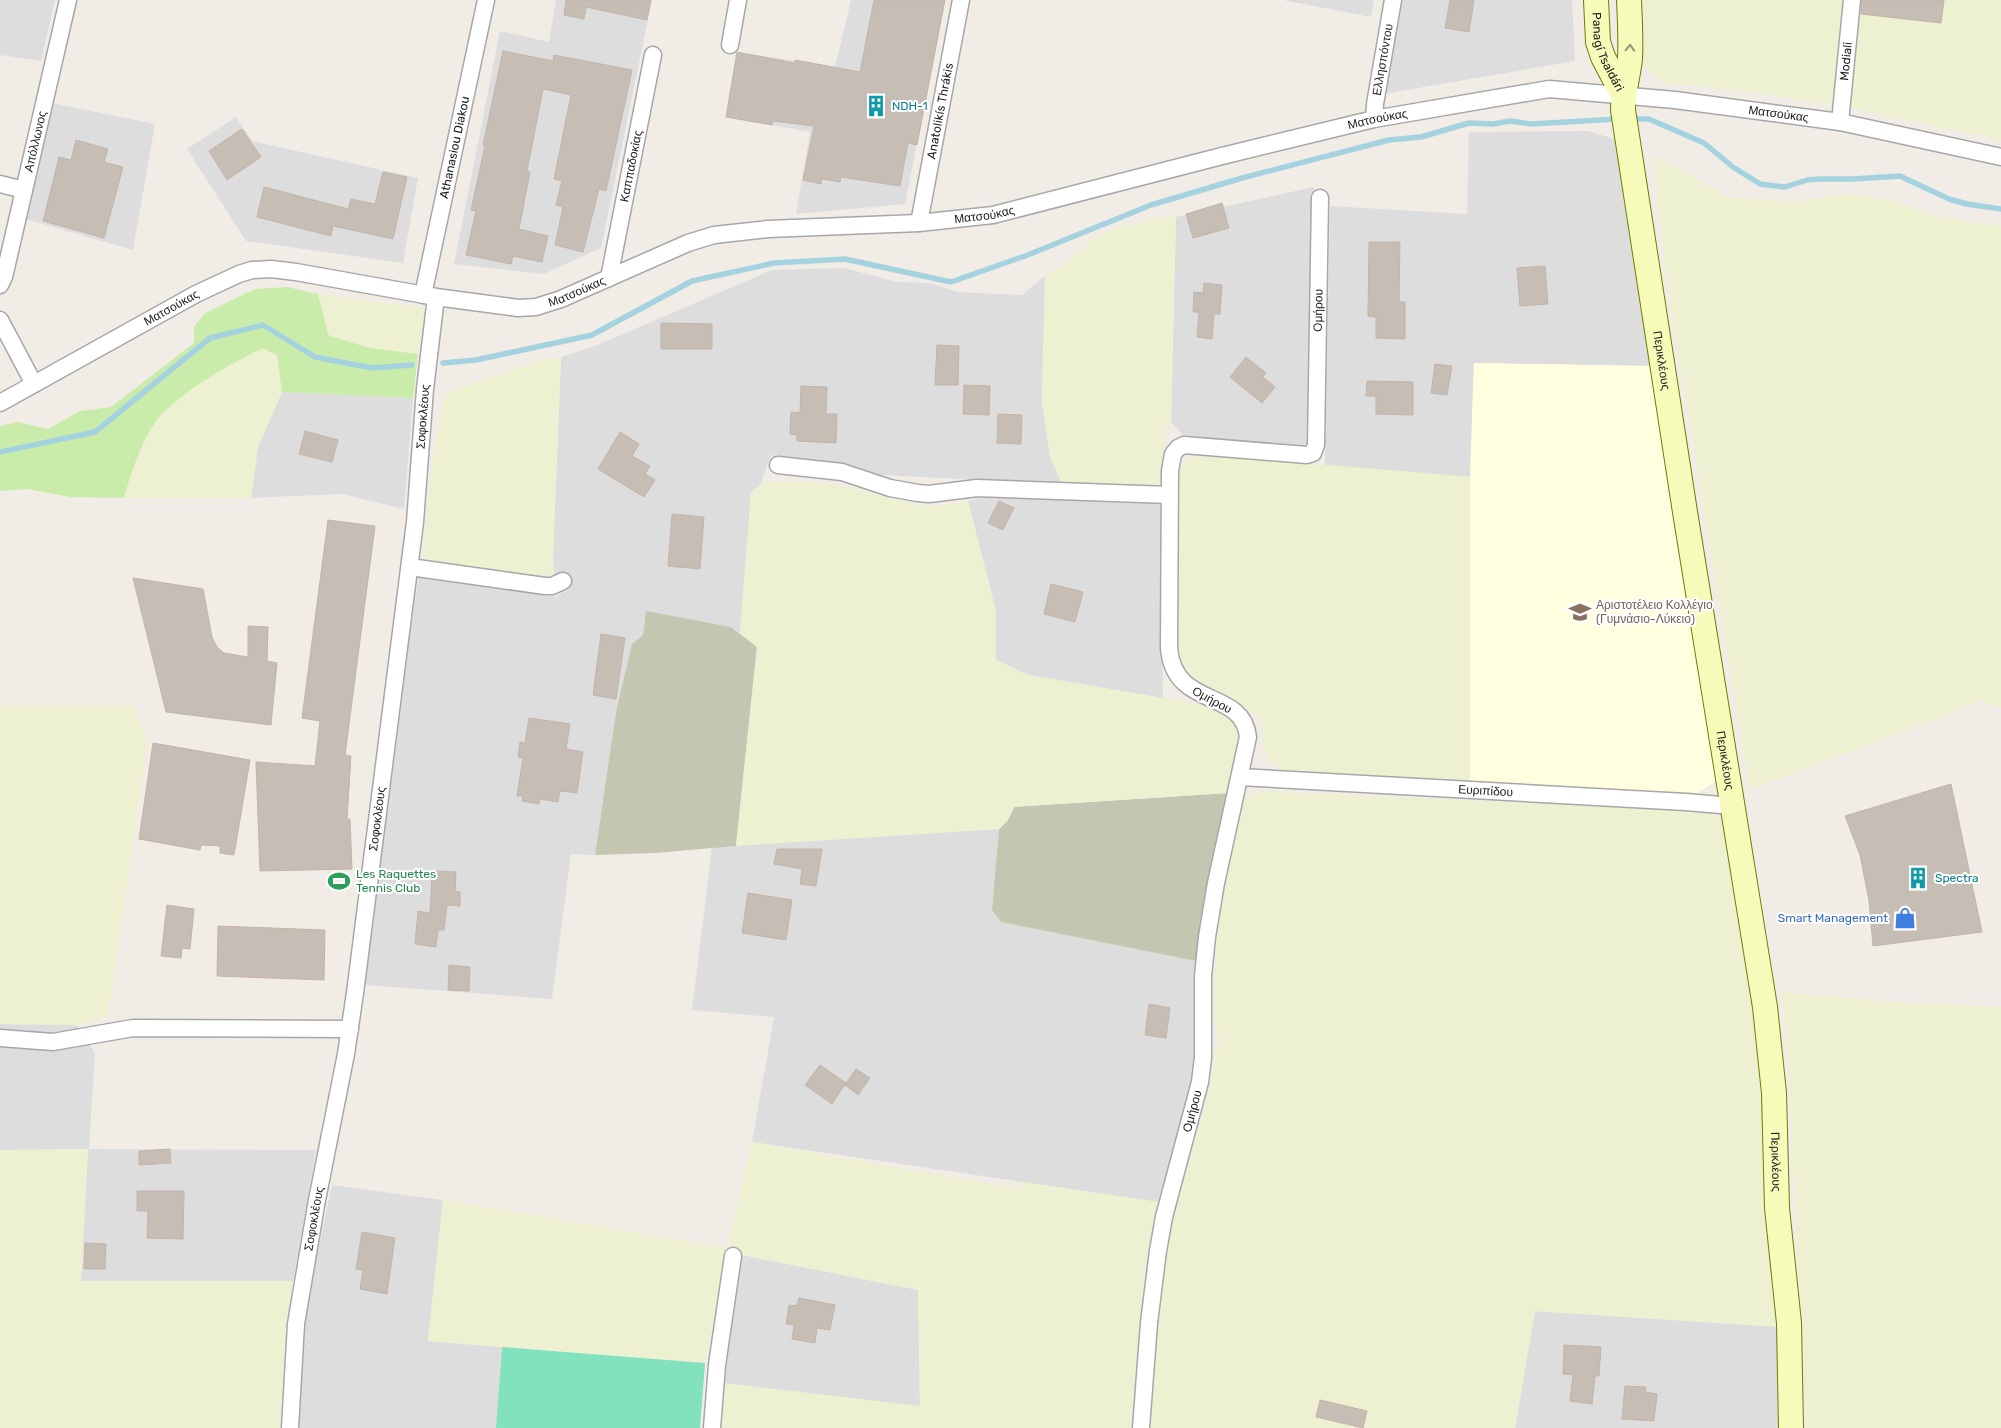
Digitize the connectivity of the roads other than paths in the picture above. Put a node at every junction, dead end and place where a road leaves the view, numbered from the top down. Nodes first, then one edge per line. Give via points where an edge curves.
1 (68, 0) edge
2 (486, 0) edge
3 (738, 0) edge
4 (961, 0) edge
5 (1393, 0) edge
6 (1596, 0) edge
7 (1629, 0) edge
8 (1852, 0) edge
9 (730, 46) dead end
10 (653, 54) dead end
11 (1623, 102) junction
12 (1374, 119) junction
13 (1840, 122) junction
14 (2001, 158) edge
15 (0, 184) edge
16 (24, 190) junction
17 (1320, 198) dead end
18 (919, 223) junction
19 (609, 278) junction
20 (0, 285) edge
21 (430, 296) junction
22 (0, 320) edge
23 (34, 384) junction
24 (0, 403) edge
25 (778, 465) dead end
26 (1169, 495) junction
27 (410, 566) junction
28 (564, 581) dead end
29 (1240, 777) junction
30 (1732, 806) junction
31 (350, 1029) junction
32 (0, 1038) edge
33 (733, 1256) dead end
34 (290, 1428) edge
35 (712, 1428) edge
36 (1141, 1428) edge
37 (1791, 1428) edge

1 - 16 street, Απόλλωνος
2 - 21 street, Athanasiou Diakou
3 - 9 street
4 - 18 street, Anatolikís Thrákis
5 - 12 street, Ελλησπόντου
6 - 11 street, Panagí Tsaldári via 1598,42
11 -> 7 street, Panagí Tsaldári via 1630,60
8 - 13 street, Modiali
10 - 19 street, Καππαδοκίας
11 - 12 street, Ματσούκας via 1549,89
11 - 13 street, Ματσούκας via 1675,100
11 - 30 street, Περικλέους
12 - 18 street, Ματσούκας via 993,215
13 - 14 street, Ματσούκας
15 - 16 street
16 - 20 street, Απόλλωνος
17 - 26 street, Ομήρου via 1315,450 1307,455 1181,446 1175,450 1172,459
18 - 19 street, Ματσούκας via 726,232 688,243
19 - 21 street, Ματσούκας via 561,299 529,308
21 - 23 street, Ματσούκας via 289,270 252,270 196,294
21 - 27 street, Σοφοκλέους via 419,486
22 - 23 street
23 - 24 street, Ματσούκας
25 - 26 street via 842,472 890,488 918,493 978,488
26 - 29 street, Ομήρου via 1171,663 1189,688 1231,708 1242,719 1248,737
27 - 28 street via 545,586
27 - 31 street, Σοφοκλέους
29 - 30 street, Ευριπίδου
29 - 36 street, Ομήρου via 1221,855 1207,938 1203,976 1202,1069 1158,1251
30 - 37 street, Περικλέους via 1770,1046 1777,1208 1789,1323
31 - 32 street via 133,1028 53,1042
31 - 34 street, Σοφοκλέους via 296,1324
33 - 35 street via 717,1365

